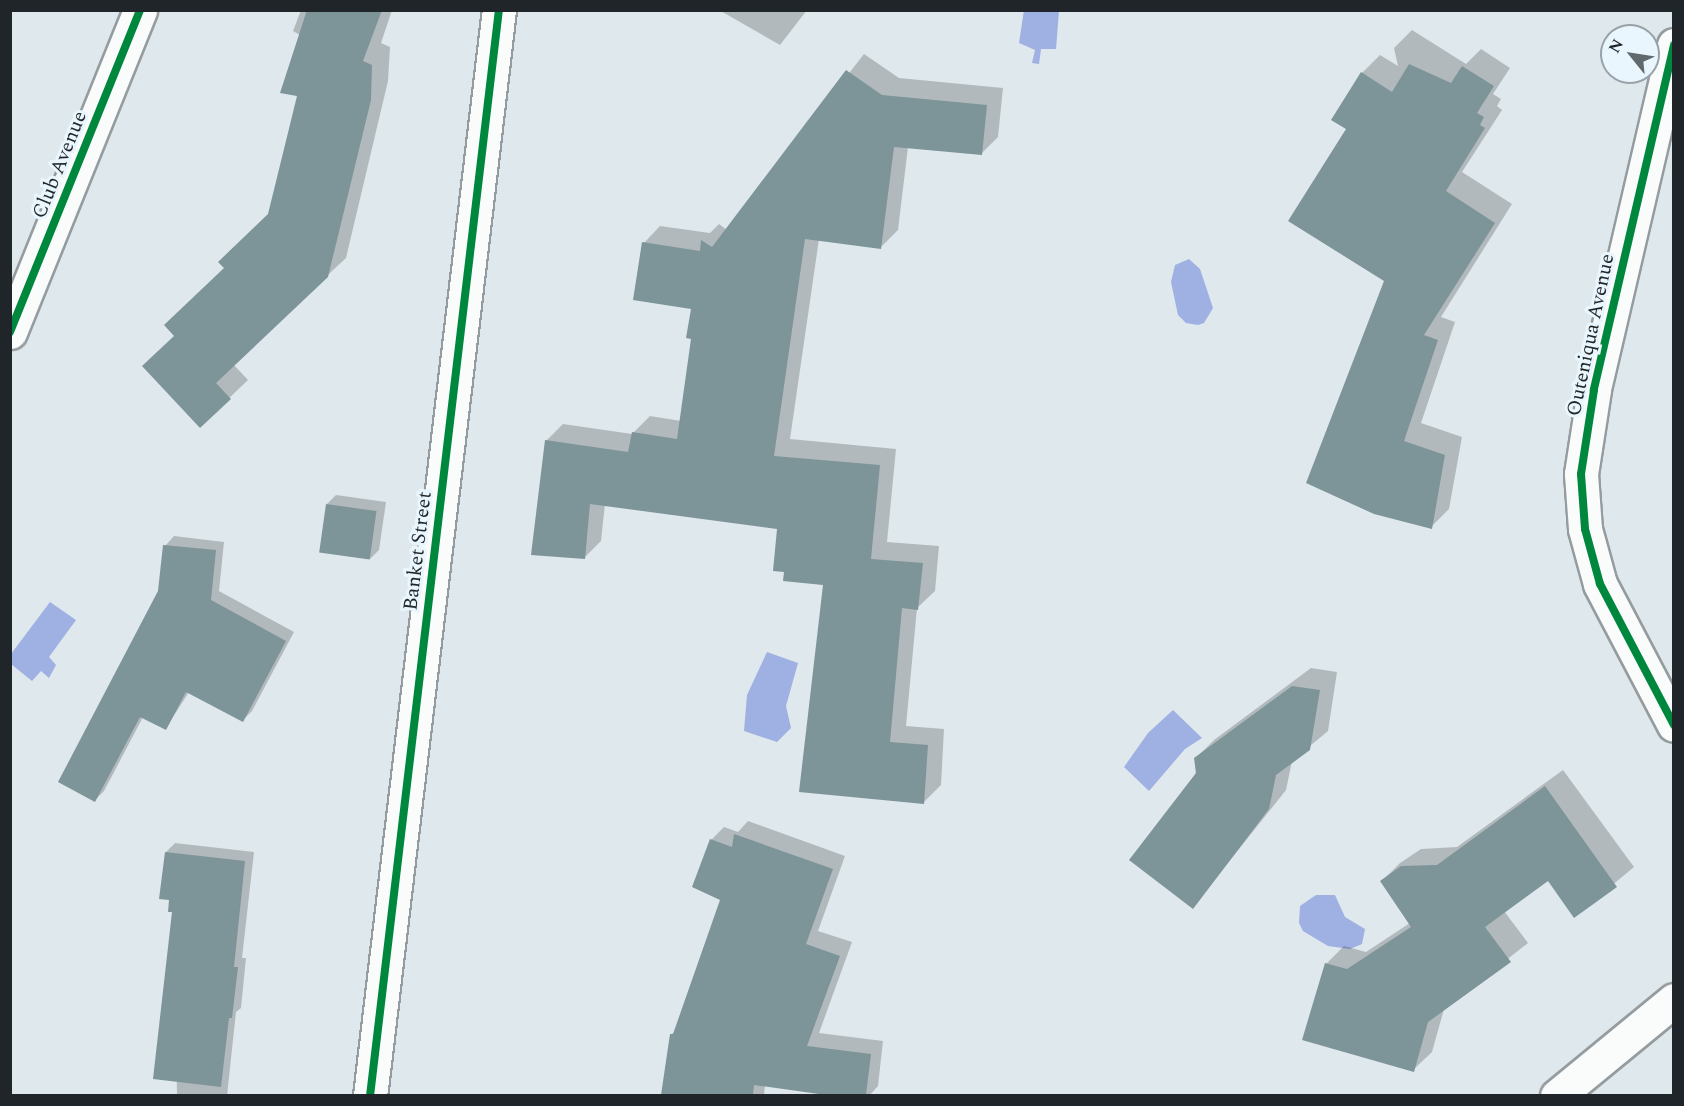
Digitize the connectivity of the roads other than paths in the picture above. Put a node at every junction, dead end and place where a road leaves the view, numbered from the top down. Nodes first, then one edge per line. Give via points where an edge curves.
1 (140, 10) edge
2 (499, 10) edge
3 (1674, 45) edge
4 (10, 333) edge
5 (1674, 725) edge
6 (1674, 1000) edge
7 (370, 1095) edge
8 (1557, 1095) edge

1 - 4 street, Club Avenue
2 - 7 street, Banket Street
3 - 5 street, Outeniqua Avenue via 1597,379 1581,474 1585,530 1600,584
6 - 8 street

